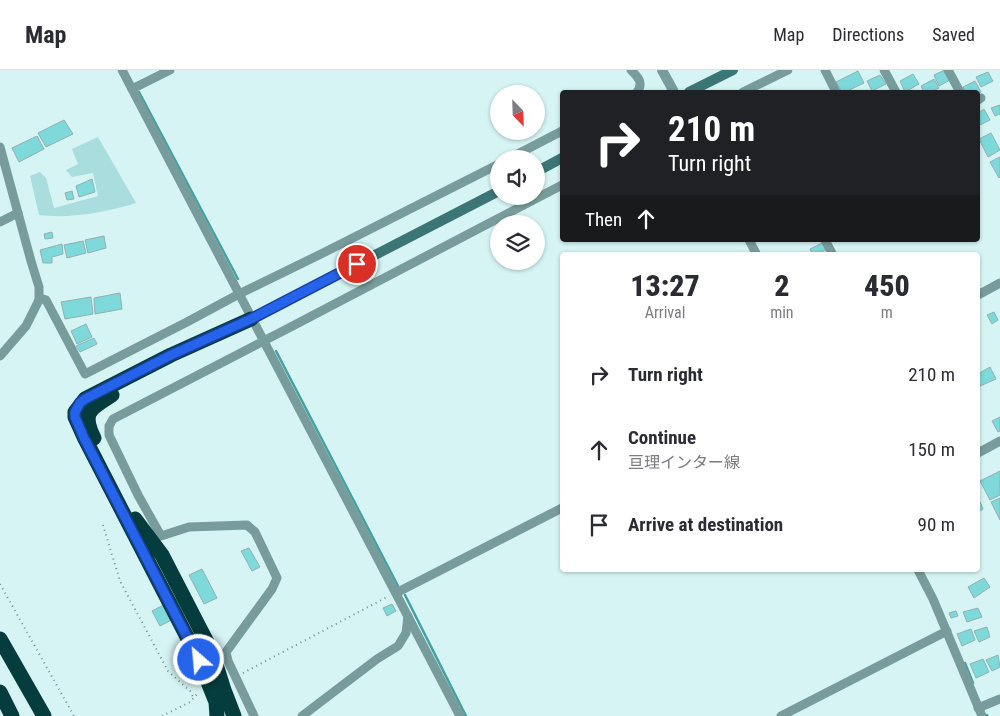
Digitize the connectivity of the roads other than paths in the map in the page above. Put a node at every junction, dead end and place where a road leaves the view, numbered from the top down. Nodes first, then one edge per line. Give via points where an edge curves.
1 (122, 70) edge
2 (170, 70) edge
3 (632, 70) edge
4 (662, 70) edge
5 (733, 70) edge
6 (788, 70) edge
7 (824, 70) edge
8 (884, 70) edge
9 (948, 70) edge
10 (132, 89) junction
11 (638, 90) edge
12 (673, 90) edge
13 (693, 90) edge
14 (747, 90) edge
15 (835, 90) edge
16 (895, 90) edge
17 (959, 90) edge
18 (560, 132) edge
19 (0, 147) edge
20 (525, 150) edge
21 (560, 159) edge
22 (545, 167) edge
23 (490, 169) edge
24 (560, 186) edge
25 (490, 196) edge
26 (18, 212) junction
27 (0, 222) edge
28 (1000, 283) edge
29 (239, 294) junction
30 (980, 294) edge
31 (39, 300) junction
32 (251, 319) junction
33 (264, 342) junction
34 (0, 356) edge
35 (1000, 441) edge
36 (980, 452) edge
37 (560, 509) edge
38 (919, 572) edge
39 (396, 593) junction
40 (408, 616) junction
41 (947, 631) junction
42 (0, 639) edge
43 (0, 655) edge
44 (0, 692) edge
45 (0, 699) edge
46 (1000, 699) edge
47 (220, 705) edge
48 (980, 712) edge
49 (6, 716) edge
50 (12, 716) edge
51 (32, 716) edge
52 (44, 716) edge
53 (225, 716) edge
54 (234, 716) edge
55 (254, 716) edge
56 (302, 716) edge
57 (460, 716) edge
58 (781, 716) edge

1 - 10 street
2 - 10 street
3 - 11 street via 640,81
4 - 12 street
5 - 13 main road
6 - 14 street
7 - 15 street
8 - 16 street
9 - 17 street
10 - 29 street
18 - 20 street
19 - 26 street
21 - 22 main road
23 - 29 street
24 - 33 street
25 - 32 main road
26 - 27 street
26 - 31 street via 40,287
28 - 30 street
29 - 31 street via 86,374 46,300
29 - 32 street
31 - 34 street via 26,326
32 - 33 street
32 - 47 highway via 85,399 77,408 75,417 134,525
33 - 39 street
33 - 55 street via 113,419 108,435 161,536 196,526 247,525 255,532 277,578 226,652
35 - 36 street
37 - 39 street
38 - 41 street
39 - 40 street
40 - 56 street via 406,633 398,646 377,658
40 - 57 street
41 - 48 street
41 - 58 street
42 - 52 highway
43 - 51 highway
44 - 50 highway
45 - 49 highway
46 - 48 street
47 - 53 highway
47 - 54 highway

